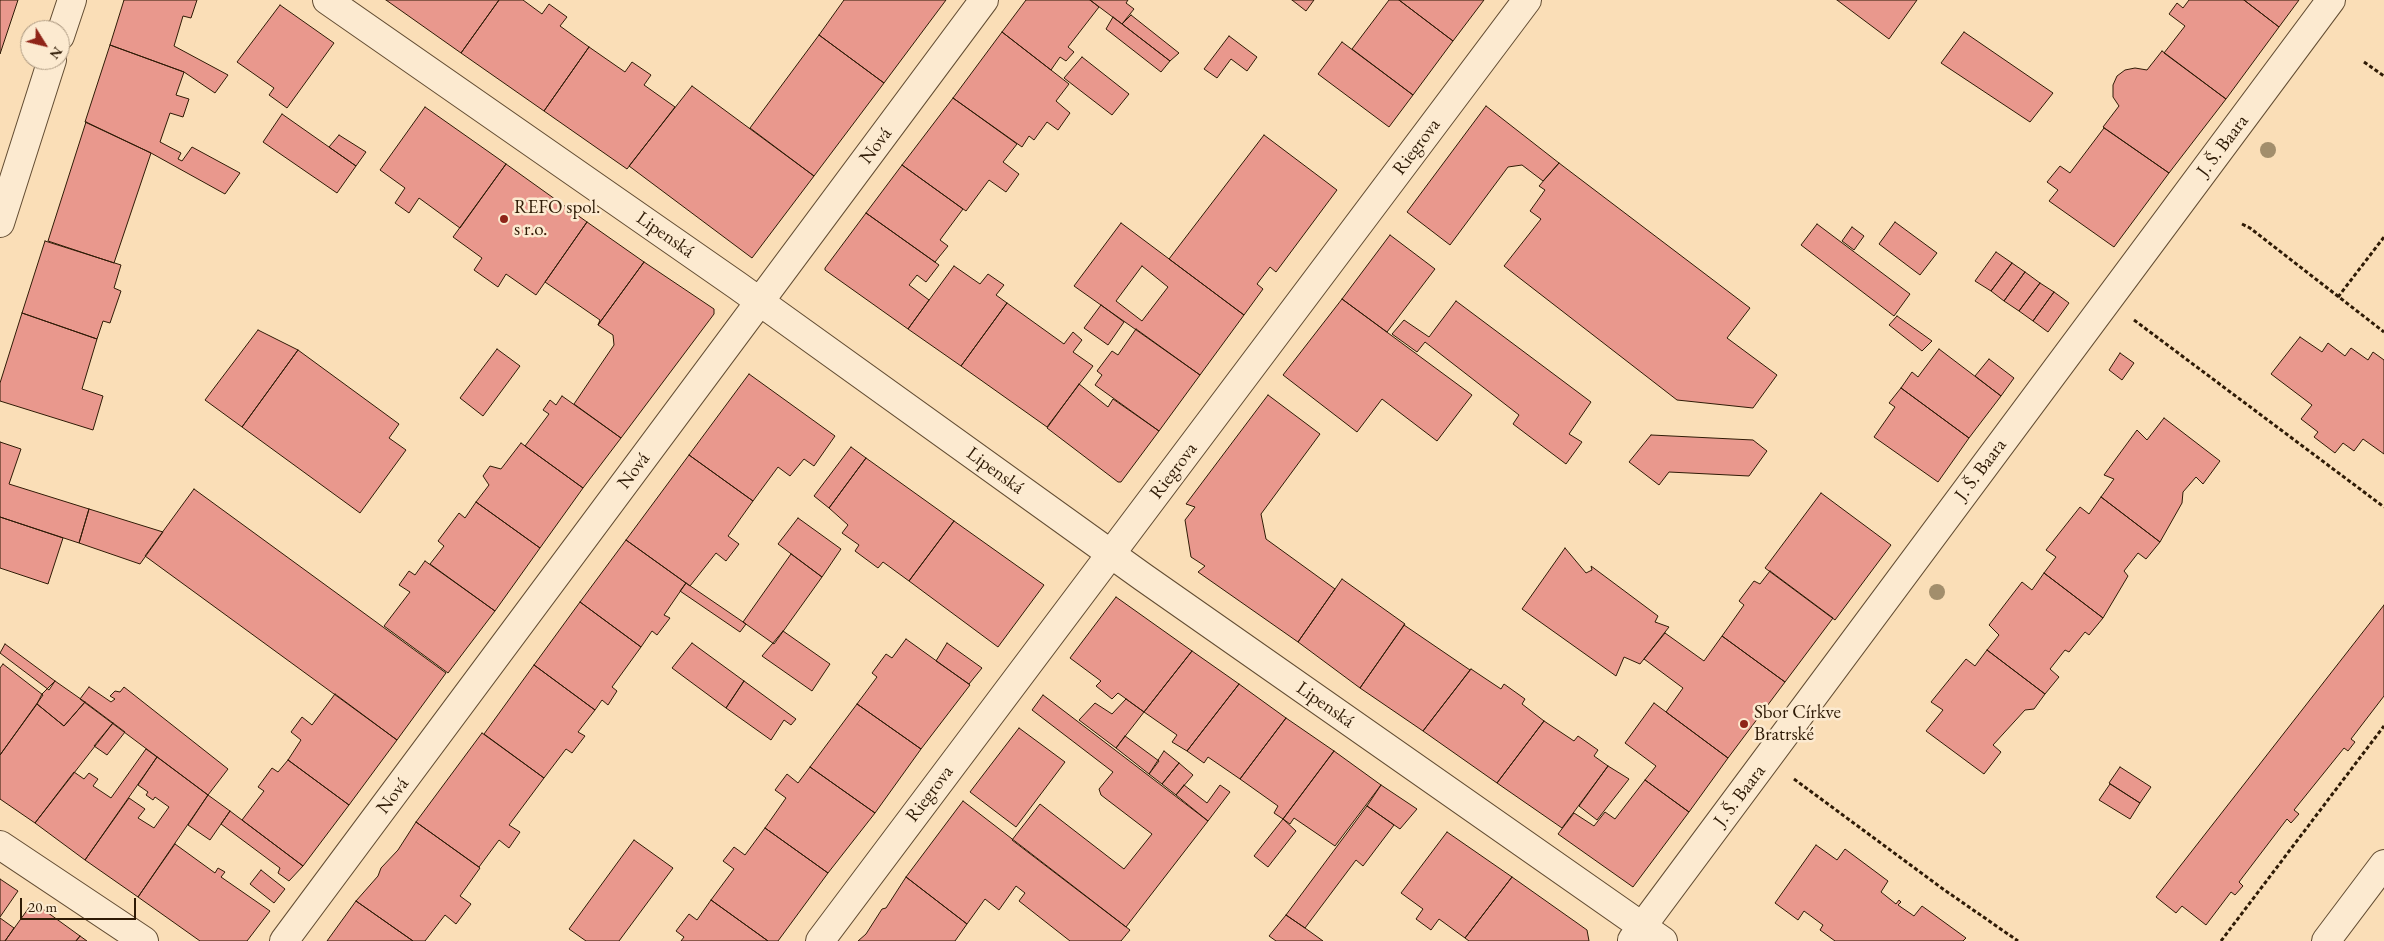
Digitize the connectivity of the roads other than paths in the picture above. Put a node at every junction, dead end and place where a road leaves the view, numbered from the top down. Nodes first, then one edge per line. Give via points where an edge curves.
1 (72, 0) edge
2 (327, 0) edge
3 (984, 0) edge
4 (1527, 0) edge
5 (2331, 0) edge
6 (65, 20) edge
7 (49, 70) edge
8 (0, 223) edge
9 (760, 302) junction
10 (1111, 554) junction
11 (0, 845) edge
12 (2384, 864) edge
13 (1645, 936) edge
14 (144, 941) edge
15 (284, 941) edge
16 (820, 941) edge
17 (2326, 941) edge

1 - 6 street
2 - 9 street, Lipenská
3 - 9 street, Nová
4 - 10 street, Riegrova
5 - 13 street, J. Š. Baara via 1767,759
7 - 8 street
9 - 10 street, Lipenská
9 - 15 street, Nová
10 - 13 street, Lipenská
10 - 16 street, Riegrova
11 - 14 street
12 - 17 street

